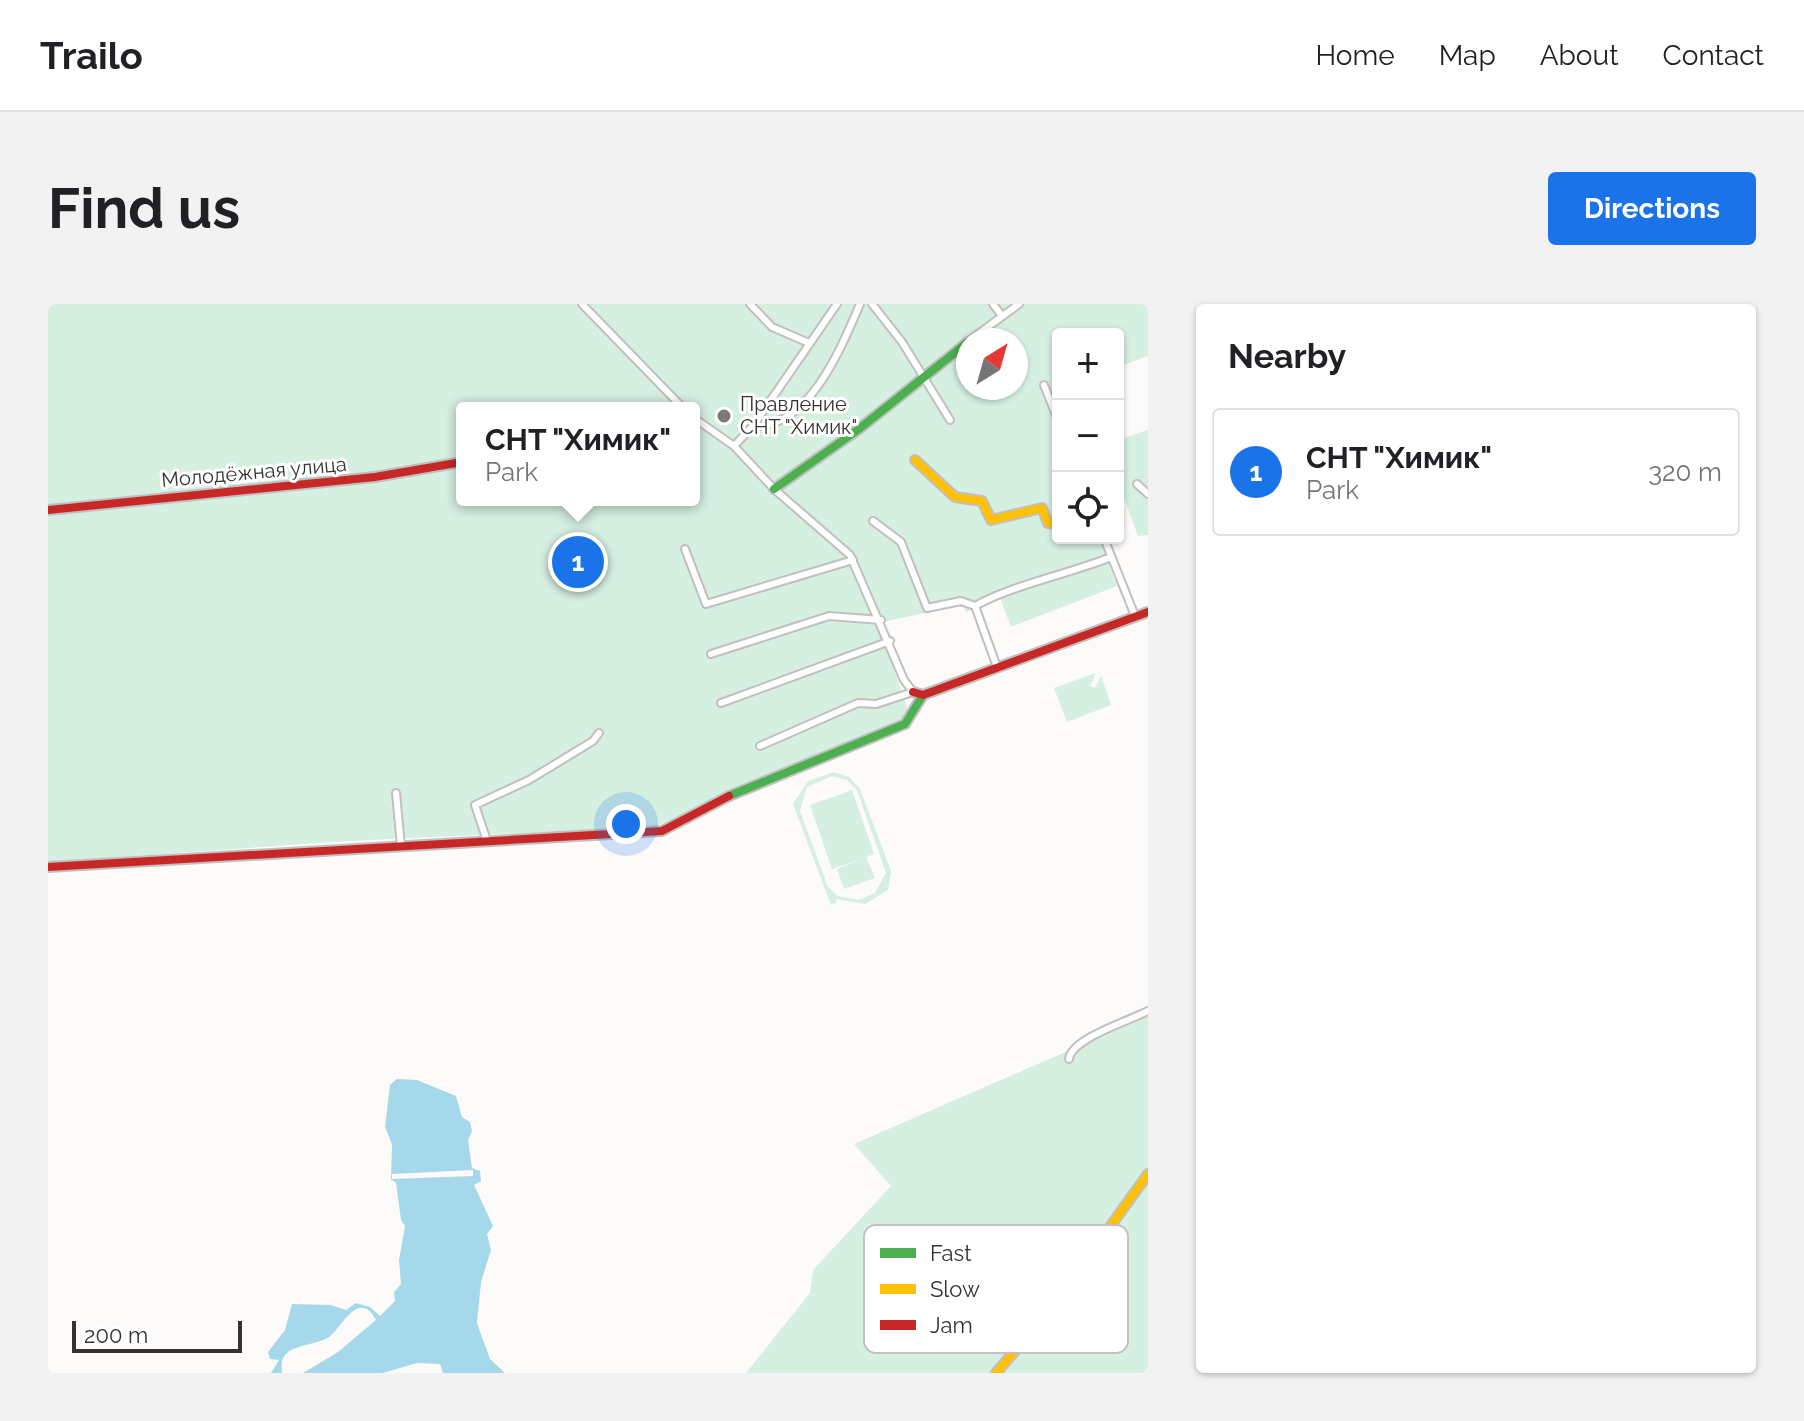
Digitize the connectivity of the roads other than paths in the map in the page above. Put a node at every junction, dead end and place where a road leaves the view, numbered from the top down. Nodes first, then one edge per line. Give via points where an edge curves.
1 (582, 304) edge
2 (750, 304) edge
3 (837, 304) edge
4 (860, 304) edge
5 (872, 304) edge
6 (993, 304) edge
7 (1019, 304) edge
8 (1002, 316) junction
9 (986, 328) edge
10 (809, 343) junction
11 (956, 351) edge
12 (922, 377) junction
13 (1044, 385) dead end
14 (677, 402) edge
15 (1052, 405) edge
16 (950, 420) dead end
17 (700, 422) edge
18 (753, 426) junction
19 (734, 446) junction
20 (915, 460) dead end
21 (456, 463) edge
22 (1137, 484) dead end
23 (774, 489) junction
24 (1148, 494) edge
25 (48, 510) edge
26 (873, 521) dead end
27 (1052, 523) edge
28 (1106, 544) edge
29 (685, 549) dead end
30 (1111, 557) junction
31 (853, 560) junction
32 (975, 606) junction
33 (1148, 612) edge
34 (1135, 616) junction
35 (881, 620) junction
36 (890, 641) junction
37 (711, 654) dead end
38 (997, 667) junction
39 (913, 692) junction
40 (923, 695) junction
41 (721, 703) dead end
42 (599, 733) dead end
43 (760, 746) dead end
44 (396, 793) dead end
45 (487, 841) junction
46 (401, 846) junction
47 (48, 867) edge
48 (1148, 1011) edge
49 (1069, 1059) dead end
50 (1148, 1174) edge
51 (1111, 1225) edge
52 (1013, 1353) edge
53 (996, 1373) edge

1 - 14 street
2 - 10 street via 772,327
3 - 10 street
4 - 18 street via 835,364 797,409 762,427
5 - 12 street
6 - 8 street
7 - 8 street
8 - 9 street
10 - 18 street
11 - 12 street
12 - 16 street
12 - 23 street
13 - 15 street
17 - 19 street
18 - 19 street
19 - 23 street
20 - 27 street via 955,497 982,501 991,520 1042,508
21 - 25 street, Молодёжная улица via 375,477
22 - 24 street
23 - 31 street
26 - 32 street via 901,542 927,608 961,601
28 - 30 street
29 - 31 street via 706,604
30 - 32 street via 996,594
30 - 34 street
31 - 35 street
32 - 38 street
33 - 34 street
34 - 38 street
35 - 36 street
35 - 37 street via 829,616
36 - 39 street
36 - 41 street
38 - 40 street
39 - 40 street
39 - 43 street via 876,704 858,703
40 - 45 street via 905,724 743,789 662,831
42 - 45 street via 529,780 475,805
44 - 46 street
45 - 46 street
46 - 47 street
48 - 49 street via 1081,1042
50 - 51 street
52 - 53 street

